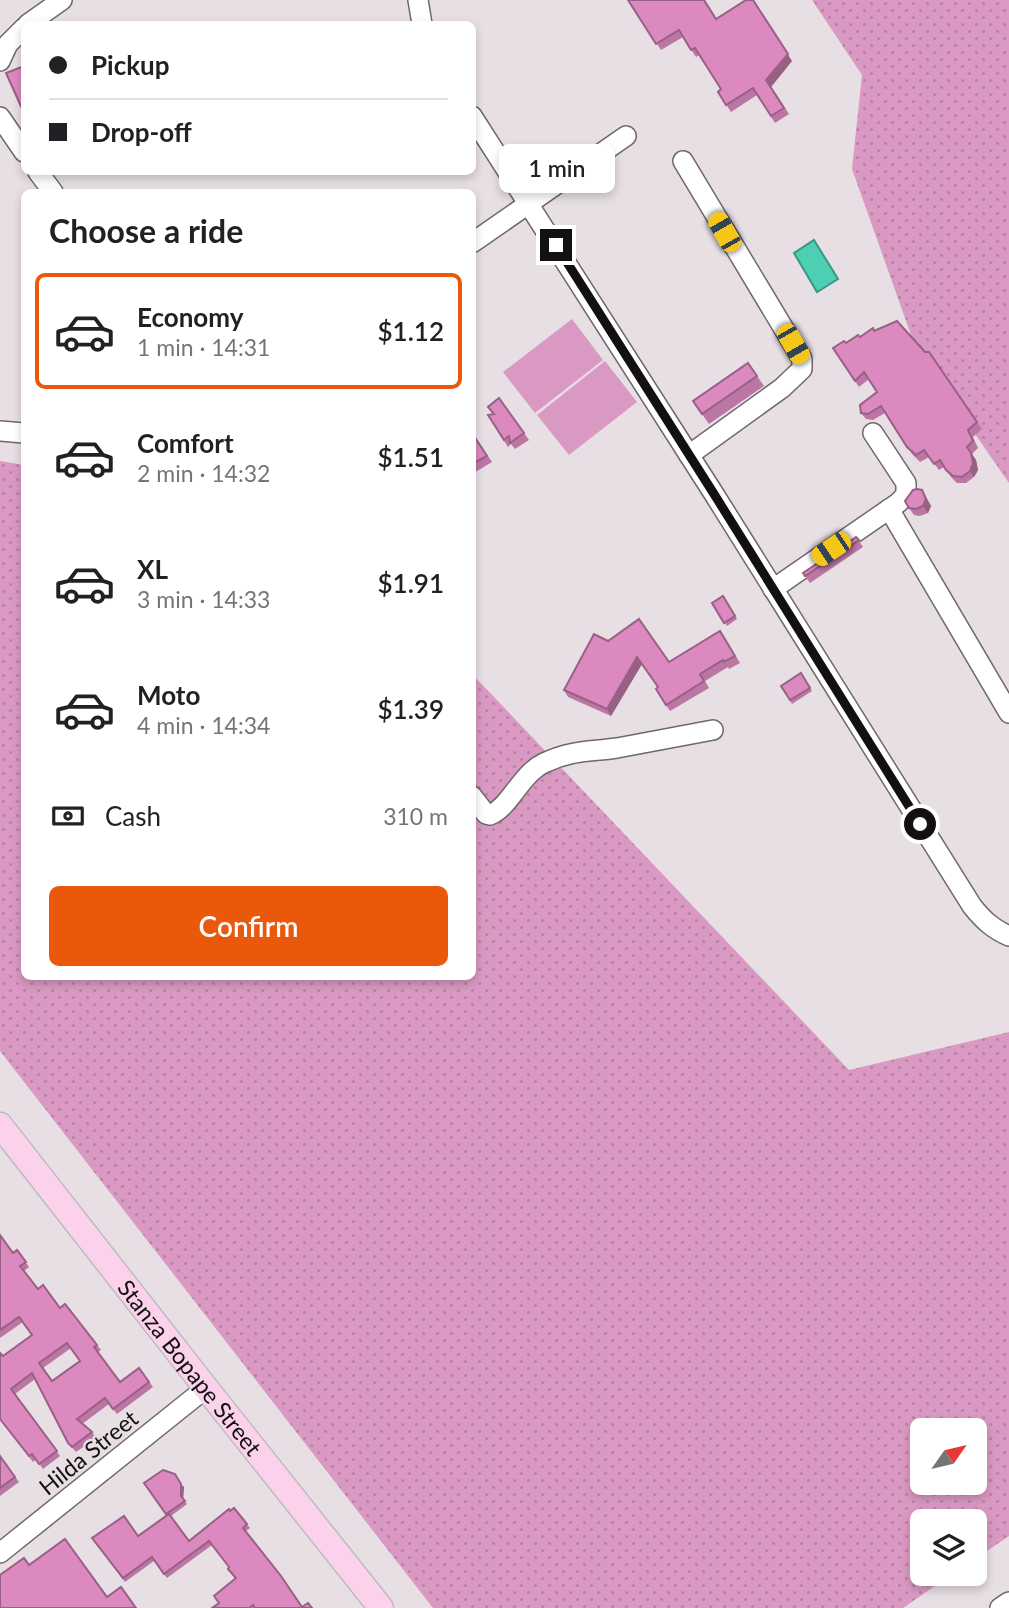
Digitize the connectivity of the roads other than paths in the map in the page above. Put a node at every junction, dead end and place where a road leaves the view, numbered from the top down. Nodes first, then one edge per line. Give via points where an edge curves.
1 (62, 0) edge
2 (418, 0) edge
3 (33, 21) edge
4 (422, 21) edge
5 (21, 31) edge
6 (0, 61) edge
7 (0, 117) edge
8 (476, 122) edge
9 (626, 136) dead end
10 (21, 148) edge
11 (683, 161) dead end
12 (530, 204) junction
13 (476, 240) edge
14 (0, 431) edge
15 (21, 433) edge
16 (873, 433) dead end
17 (689, 454) junction
18 (889, 509) junction
19 (774, 589) junction
20 (1009, 713) edge
21 (713, 730) dead end
22 (476, 801) edge
23 (1009, 936) edge
24 (0, 1125) edge
25 (0, 1150) edge
26 (200, 1393) junction
27 (0, 1553) edge
28 (1009, 1602) edge
29 (363, 1608) edge
30 (381, 1608) edge
31 (1000, 1608) edge

1 - 3 street
2 - 4 street
5 - 6 street
7 - 10 street
8 - 12 street
9 - 12 street
11 - 17 street via 802,359 803,369
12 - 13 street
12 - 17 street
14 - 15 street
16 - 18 street via 906,483 906,495
17 - 19 street
18 - 19 street
18 - 20 street
19 - 23 street via 972,906 996,930
21 - 22 street via 555,758 530,773 500,810 486,814
24 - 26 main road, Stanza Bopape Street
25 - 26 main road, Stanza Bopape Street
26 - 27 street, Hilda Street
26 - 29 main road, Stanza Bopape Street
26 - 30 main road, Stanza Bopape Street
28 - 31 street

